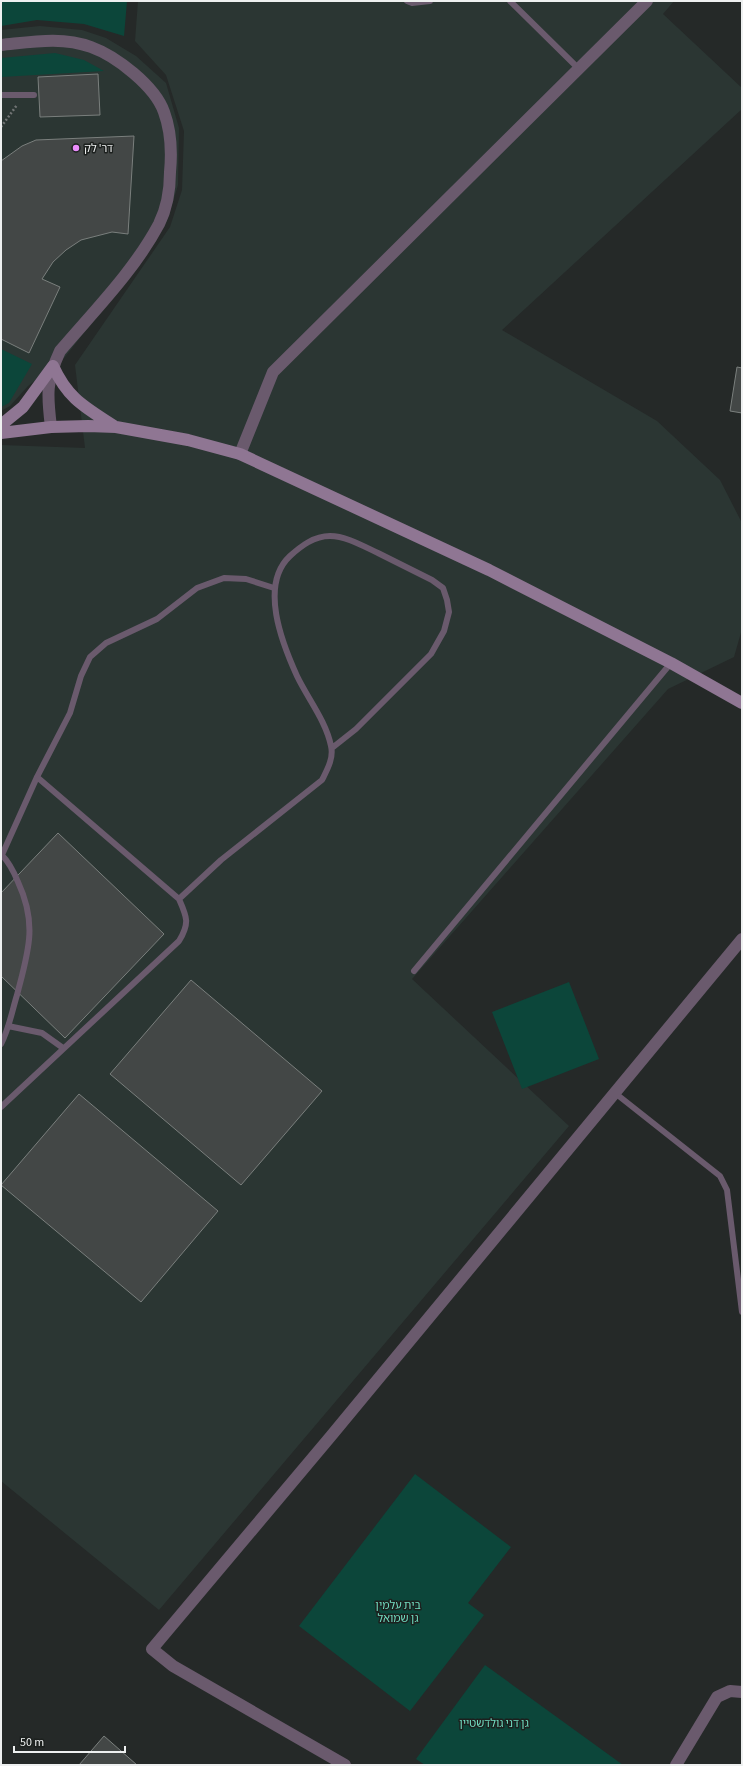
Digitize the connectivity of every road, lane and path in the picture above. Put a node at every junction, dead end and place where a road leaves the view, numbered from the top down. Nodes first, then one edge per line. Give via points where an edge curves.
1 (407, 1) edge
2 (430, 1) edge
3 (510, 1) edge
4 (647, 1) edge
5 (1, 45) edge
6 (579, 69) junction
7 (1, 95) edge
8 (24, 95) junction
9 (34, 95) dead end
10 (1, 127) edge
11 (53, 366) junction
12 (1, 425) edge
13 (51, 427) junction
14 (116, 427) junction
15 (1, 433) edge
16 (240, 454) junction
17 (274, 588) junction
18 (671, 663) junction
19 (742, 703) edge
20 (332, 748) junction
21 (37, 777) junction
22 (1, 855) edge
23 (179, 899) junction
24 (742, 939) edge
25 (414, 971) dead end
26 (8, 1026) junction
27 (1, 1044) edge
28 (63, 1048) junction
29 (615, 1093) junction
30 (1, 1107) edge
31 (742, 1312) edge
32 (742, 1692) edge
33 (345, 1765) edge
34 (676, 1765) edge

1 - 2 lane
3 - 6 lane
4 - 6 street
5 - 11 street via 44,40 66,41 91,47 130,70 148,88 164,110 170,131 170,180 166,208 159,224 135,261 60,351
6 - 16 street via 273,372
7 - 8 lane
8 - 9 lane
8 - 10 path
11 - 12 street via 23,407
11 - 13 street via 47,398
11 - 14 street via 63,386 74,397
13 - 14 street
13 - 15 street
14 - 16 street via 188,440
16 - 18 street via 489,570
17 - 20 lane via 275,610 282,638 296,675 326,730
17 - 20 lane via 279,571 300,546 313,539 340,536 432,580 442,588 447,600 449,612 444,631 431,654 356,729
17 - 21 lane via 246,579 224,578 197,588 157,619 106,643 90,657 81,676 70,713
18 - 19 street
18 - 25 lane
20 - 23 lane via 330,766 322,780 221,860
21 - 22 lane
21 - 23 lane
22 - 26 lane via 10,866 23,893 30,925 30,940 24,968
23 - 28 lane via 187,918 186,930 179,941
24 - 29 street
26 - 27 lane
26 - 28 lane via 42,1033
28 - 30 lane
29 - 31 lane via 720,1176 726,1190
29 - 33 street via 152,1648 173,1666
32 - 34 street via 730,1691 717,1697

